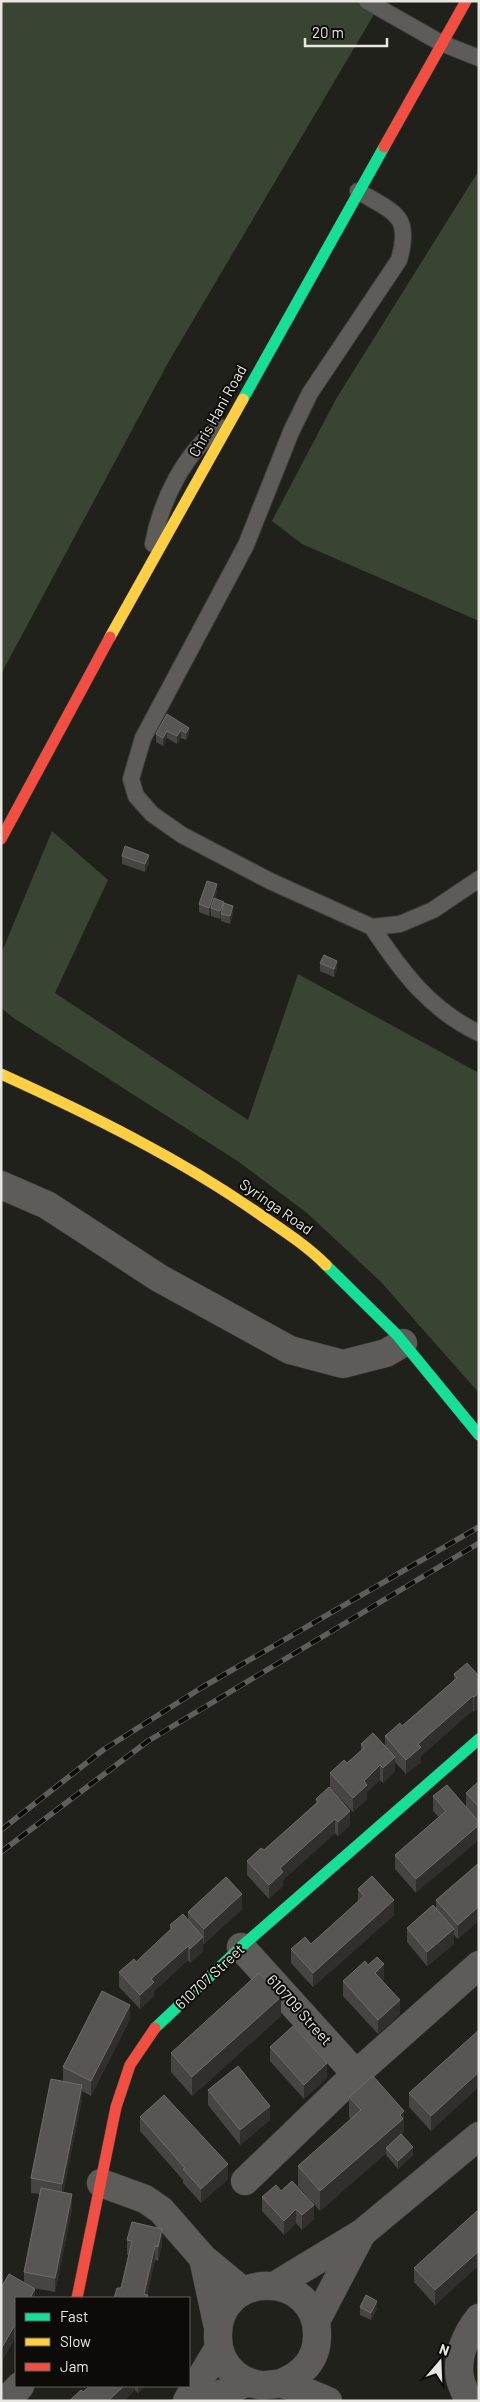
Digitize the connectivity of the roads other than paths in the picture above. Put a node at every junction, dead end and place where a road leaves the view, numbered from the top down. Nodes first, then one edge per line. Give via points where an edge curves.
1 (367, 1) edge
2 (466, 1) edge
3 (441, 43) junction
4 (479, 58) edge
5 (358, 191) junction
6 (230, 420) joint
7 (149, 566) joint
8 (1, 839) edge
9 (479, 879) edge
10 (372, 927) junction
11 (479, 1033) edge
12 (1, 1074) edge
13 (1, 1185) edge
14 (403, 1343) junction
15 (479, 1435) edge
16 (479, 1739) edge
17 (241, 1947) junction
18 (479, 1965) edge
19 (356, 2074) junction
20 (479, 2136) edge
21 (245, 2182) dead end
22 (101, 2183) junction
23 (362, 2234) junction
24 (203, 2258) junction
25 (276, 2285) junction
26 (243, 2291) junction
27 (77, 2297) edge
28 (479, 2318) edge
29 (316, 2321) junction
30 (218, 2336) junction
31 (312, 2358) junction
32 (248, 2382) junction
33 (280, 2384) junction
34 (19, 2387) edge
35 (6, 2401) edge
36 (187, 2401) edge
37 (205, 2401) edge
38 (328, 2401) edge
39 (337, 2401) edge
40 (469, 2401) edge

1 - 3 lane
2 - 3 street, Chris Hani Road
3 - 4 lane
3 - 5 street, Chris Hani Road
5 - 6 street, Chris Hani Road
5 - 10 lane via 400,220 404,240 399,260 310,394 291,432 246,545 143,738 131,780 136,796 152,814 182,834 270,880
6 - 7 lane via 206,438 168,495 157,525
7 - 8 street
9 - 10 lane via 433,910 400,924
10 - 11 lane via 418,990 437,1008
12 - 14 street, Syringa Road via 88,1114 224,1189 311,1250
13 - 14 street via 47,1205 159,1278 290,1350 343,1364 386,1353
14 - 15 street, Syringa Road
16 - 17 street, 610707 Street
17 - 19 street, 610709 Street
17 - 22 street, 610707 Street via 155,2028 130,2065 116,2107
18 - 19 street
19 - 21 street
20 - 23 street
22 - 24 street via 145,2199 162,2210
22 - 27 street, 610707 Street
23 - 25 street
23 - 29 street
24 - 26 street
24 - 30 street
25 - 26 street via 259,2285
25 - 29 street via 292,2291 307,2304
26 - 30 street via 229,2302
28 - 40 street via 462,2348 460,2377
29 - 31 street via 316,2346
30 - 32 street via 225,2363
30 - 36 street
31 - 33 street via 300,2373
31 - 39 street
32 - 33 street via 264,2386
32 - 37 street
33 - 38 street
34 - 35 street

